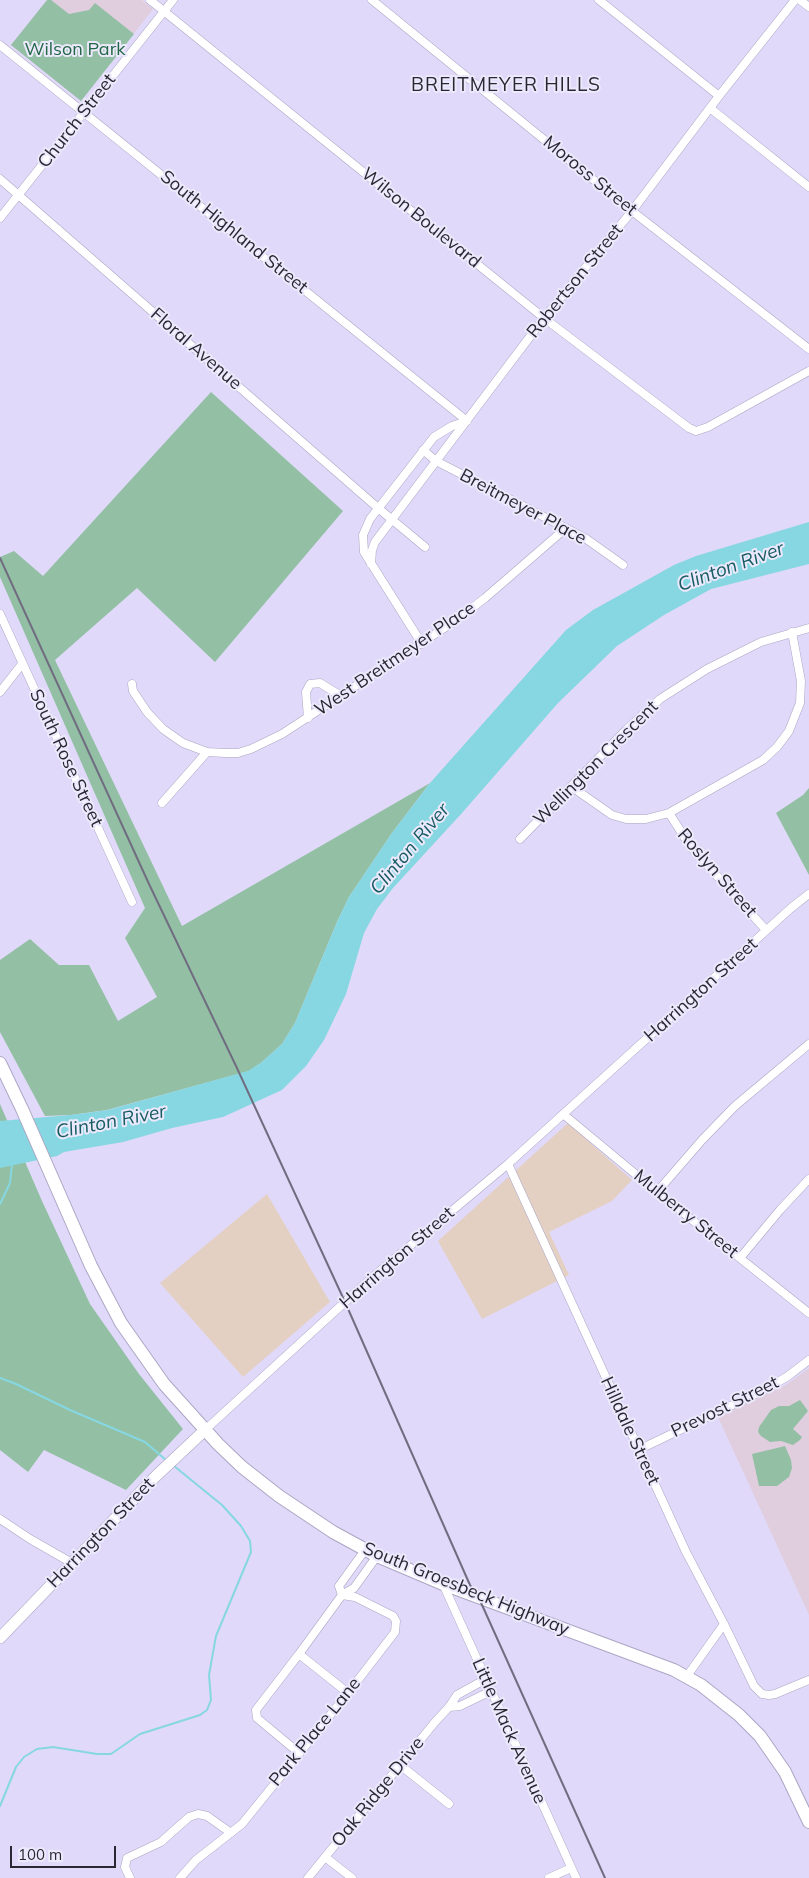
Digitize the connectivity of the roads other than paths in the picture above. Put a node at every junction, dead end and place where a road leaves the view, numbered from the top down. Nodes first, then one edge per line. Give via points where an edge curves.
1 (150, 0) edge
2 (173, 0) edge
3 (372, 0) edge
4 (599, 0) edge
5 (795, 0) edge
6 (800, 0) edge
7 (809, 7) edge
8 (164, 12) junction
9 (0, 45) edge
10 (719, 96) junction
11 (710, 108) junction
12 (84, 112) junction
13 (0, 179) edge
14 (809, 187) edge
15 (18, 195) junction
16 (632, 210) junction
17 (0, 218) edge
18 (544, 318) junction
19 (809, 349) edge
20 (809, 371) edge
21 (467, 421) junction
22 (423, 450) junction
23 (436, 461) junction
24 (378, 508) junction
25 (392, 520) junction
26 (566, 528) junction
27 (425, 547) dead end
28 (371, 564) junction
29 (623, 565) dead end
30 (0, 614) edge
31 (809, 628) edge
32 (792, 632) junction
33 (422, 644) junction
34 (22, 664) junction
35 (132, 684) dead end
36 (0, 692) edge
37 (341, 696) junction
38 (308, 718) junction
39 (207, 752) junction
40 (572, 787) junction
41 (162, 802) dead end
42 (669, 813) junction
43 (520, 838) dead end
44 (809, 894) edge
45 (132, 902) dead end
46 (766, 930) junction
47 (809, 1044) edge
48 (0, 1063) edge
49 (563, 1114) junction
50 (508, 1164) junction
51 (809, 1179) edge
52 (657, 1192) junction
53 (740, 1258) junction
54 (809, 1313) edge
55 (809, 1360) edge
56 (205, 1430) junction
57 (638, 1450) junction
58 (0, 1519) edge
59 (365, 1550) junction
60 (377, 1556) junction
61 (72, 1563) junction
62 (443, 1584) junction
63 (342, 1595) junction
64 (724, 1624) junction
65 (0, 1638) edge
66 (299, 1654) junction
67 (687, 1676) junction
68 (486, 1679) junction
69 (809, 1680) edge
70 (491, 1691) junction
71 (348, 1693) junction
72 (449, 1707) junction
73 (299, 1752) junction
74 (400, 1765) junction
75 (449, 1804) dead end
76 (809, 1822) edge
77 (231, 1833) junction
78 (325, 1857) junction
79 (571, 1868) junction
80 (130, 1878) edge
81 (180, 1878) edge
82 (308, 1878) edge
83 (352, 1878) edge
84 (548, 1878) edge
85 (576, 1878) edge

1 - 8 street, Wilson Boulevard
2 - 8 street, Church Street
3 - 16 street, Moross Street
4 - 10 street
5 - 10 street, Robertson Street
6 - 7 street
8 - 12 street, Church Street
8 - 18 street, Wilson Boulevard
9 - 12 street, South Highland Street
10 - 11 street, Robertson Street
11 - 14 street
11 - 16 street, Robertson Street
12 - 15 street, Church Street
12 - 21 street, South Highland Street
13 - 15 street, Floral Avenue
15 - 17 street, Church Street
15 - 24 street, Floral Avenue
16 - 18 street, Robertson Street
16 - 19 street, Moross Street
18 - 20 street, Wilson Boulevard via 683,425 696,431
18 - 21 street, Robertson Street
21 - 22 street via 443,430
21 - 23 street, Robertson Street
22 - 23 street, Breitmeyer Place
22 - 24 street
23 - 25 street, Robertson Street
23 - 26 street, Breitmeyer Place
24 - 25 street, Floral Avenue
24 - 28 street via 362,539 364,552
25 - 27 street, Floral Avenue
25 - 28 street, Robertson Street via 373,546
26 - 29 street, Breitmeyer Place
26 - 33 street, West Breitmeyer Place via 485,598
28 - 33 street
30 - 34 street, South Rose Street
31 - 32 street, Wellington Crescent
32 - 40 street, Wellington Crescent via 761,642 678,686 637,719
32 - 42 street via 801,692 796,716 784,739 763,760
33 - 37 street, West Breitmeyer Place
34 - 36 street
34 - 45 street, South Rose Street
35 - 39 street, West Breitmeyer Place via 138,701 163,729 183,743
37 - 38 street, West Breitmeyer Place
37 - 38 street via 320,682 310,684 306,692
38 - 39 street, West Breitmeyer Place via 250,749 232,753
39 - 41 street
40 - 42 street via 605,812 626,819 646,819
40 - 43 street, Wellington Crescent
42 - 46 street, Roslyn Street via 690,846
44 - 46 street, Harrington Street
46 - 49 street, Harrington Street
47 - 52 street via 735,1106
48 - 56 main road, South Groesbeck Highway via 91,1266 121,1323 164,1384
49 - 50 street, Harrington Street
49 - 52 street, Mulberry Street
50 - 56 street, Harrington Street via 368,1281
50 - 57 street, Hilldale Street
51 - 53 street
52 - 53 street, Mulberry Street
53 - 54 street, Mulberry Street
55 - 57 street, Prevost Street via 768,1388
56 - 59 main road, South Groesbeck Highway via 266,1487
56 - 61 street, Harrington Street
57 - 64 street, Hilldale Street
58 - 61 street
59 - 60 main road, South Groesbeck Highway
59 - 63 street via 339,1586
60 - 62 main road, South Groesbeck Highway
60 - 63 street via 354,1588
61 - 65 street, Harrington Street
62 - 67 main road, South Groesbeck Highway
62 - 68 street, Little Mack Avenue
63 - 66 street
63 - 71 street, Park Place Lane via 355,1597 393,1616 396,1625 395,1632
64 - 67 street
64 - 69 street, Hilldale Street via 754,1686 762,1694 775,1694
66 - 71 street
66 - 73 street via 255,1713
67 - 76 main road, South Groesbeck Highway via 720,1698 760,1736 785,1772
68 - 70 street, Little Mack Avenue
68 - 72 street, Oak Ridge Drive via 457,1695
70 - 72 street via 460,1706
70 - 79 street, Little Mack Avenue
71 - 73 street, Park Place Lane
72 - 74 street, Oak Ridge Drive
73 - 77 street, Park Place Lane via 242,1824
74 - 75 street
74 - 78 street, Oak Ridge Drive
77 - 80 street via 207,1816 189,1817 161,1842 127,1858 125,1867
77 - 81 street, Park Place Lane via 196,1860
78 - 82 street, Oak Ridge Drive
78 - 83 street
79 - 84 street
79 - 85 street, Little Mack Avenue

